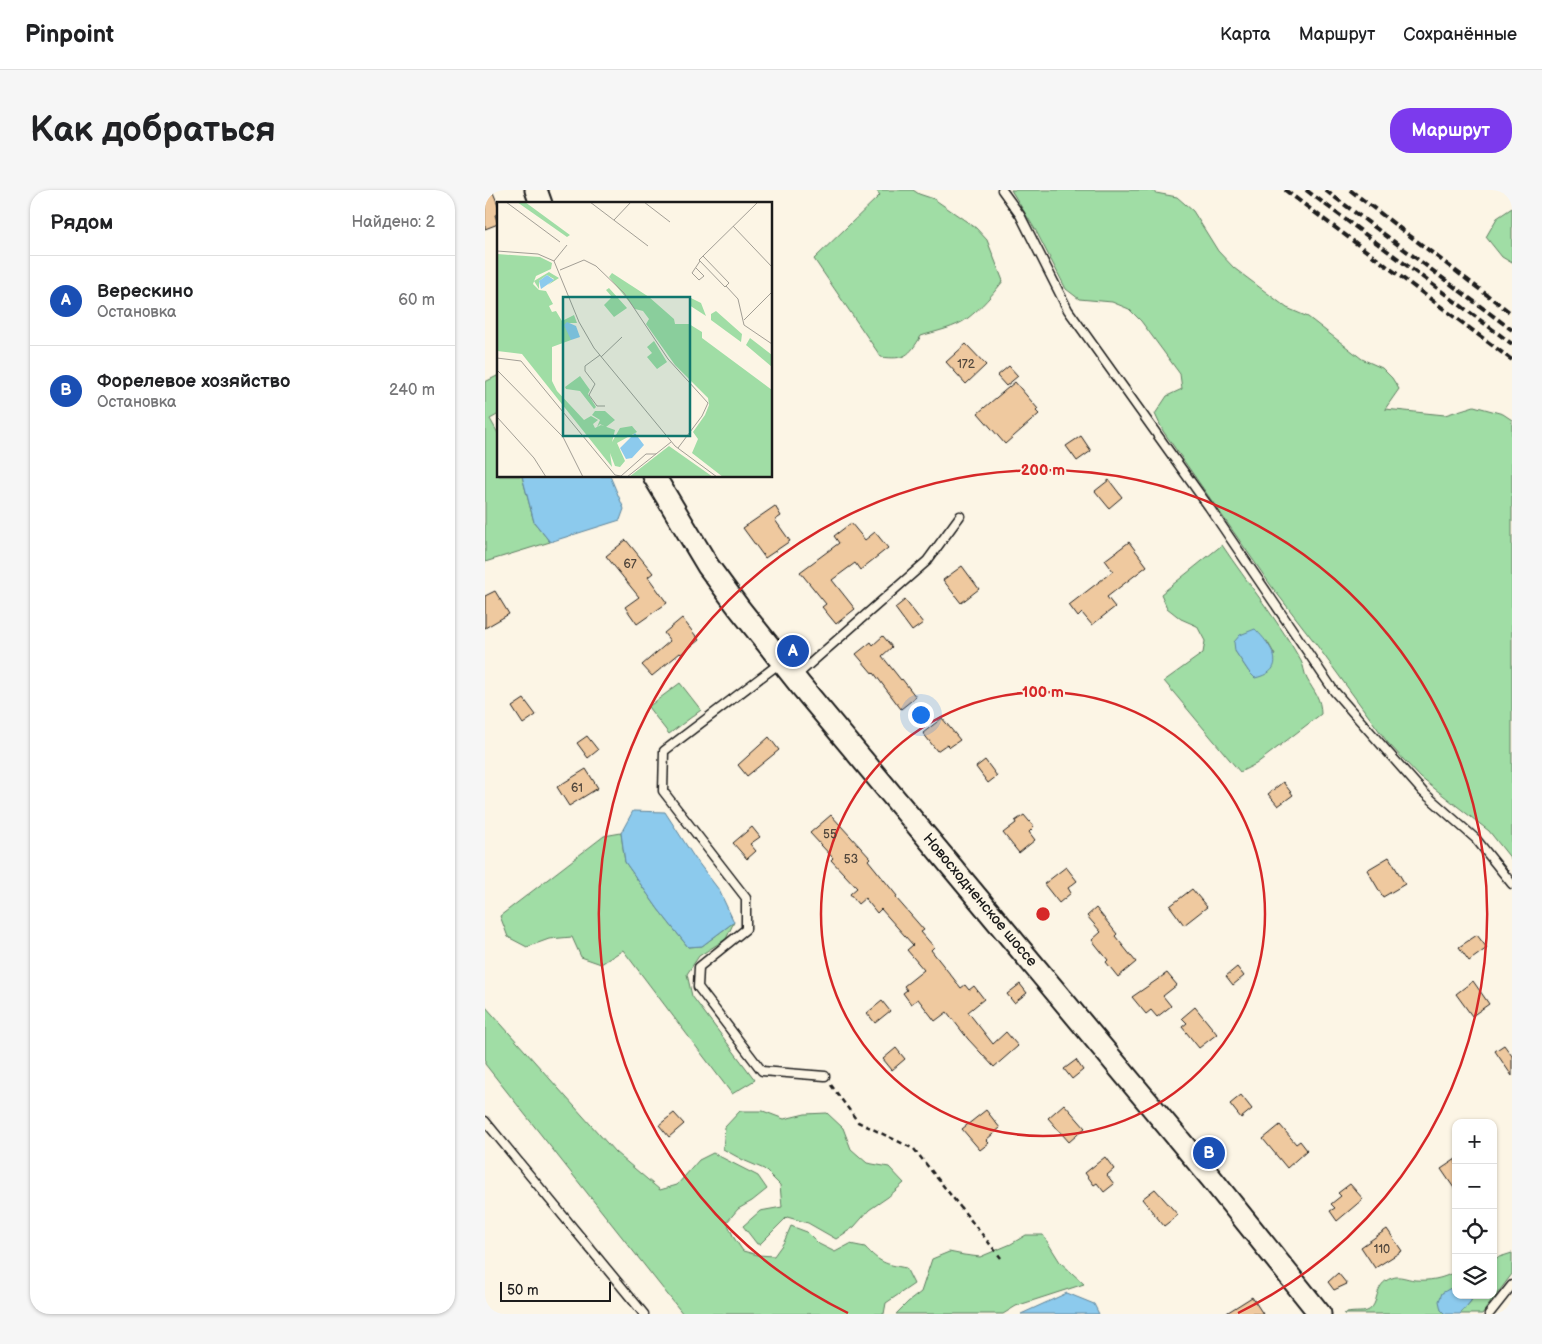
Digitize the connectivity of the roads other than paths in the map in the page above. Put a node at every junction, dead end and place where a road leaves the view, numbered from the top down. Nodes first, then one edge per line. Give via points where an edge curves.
1 (536, 190) edge
2 (1002, 190) edge
3 (540, 202) edge
4 (655, 478) edge
5 (961, 516) dead end
6 (788, 670) junction
7 (1512, 884) edge
8 (825, 1076) road end
9 (485, 1122) edge
10 (1512, 1284) edge
11 (644, 1314) edge
12 (1320, 1314) edge
13 (1489, 1314) edge

1 - 3 main road
2 - 7 lane via 1021,215 1068,310 1209,507 1334,691 1423,792 1476,839
4 - 6 main road, Новосходненское шоссе via 708,566
5 - 6 lane via 927,561
6 - 8 lane via 664,751 663,791 746,898 746,930 699,967 698,988 762,1071
6 - 12 main road, Новосходненское шоссе via 1211,1178
9 - 11 lane
10 - 13 lane

